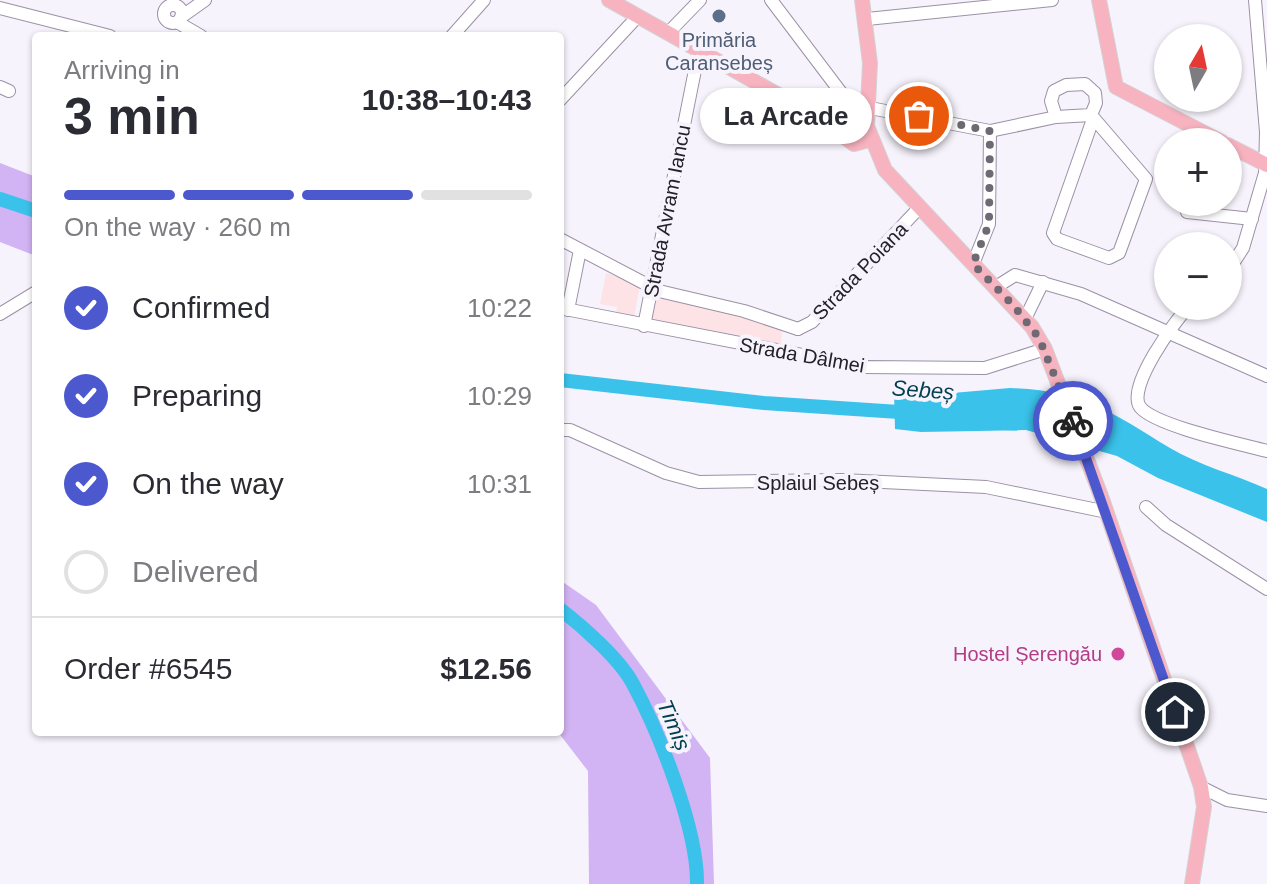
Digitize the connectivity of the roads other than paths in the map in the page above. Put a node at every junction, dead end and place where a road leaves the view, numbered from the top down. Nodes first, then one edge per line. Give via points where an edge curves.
1 (192, 0) edge
2 (205, 0) edge
3 (484, 0) edge
4 (611, 0) edge
5 (700, 0) edge
6 (771, 0) edge
7 (862, 0) edge
8 (1052, 0) edge
9 (1099, 0) edge
10 (1255, 0) edge
11 (0, 8) edge
12 (173, 12) edge
13 (638, 16) junction
14 (867, 19) junction
15 (94, 32) edge
16 (166, 32) edge
17 (196, 32) edge
18 (456, 32) edge
19 (668, 33) junction
20 (699, 50) junction
21 (1115, 82) junction
22 (1095, 93) junction
23 (564, 96) edge
24 (1056, 117) junction
25 (1092, 117) junction
26 (859, 123) junction
27 (1194, 128) edge
28 (990, 131) junction
29 (1242, 152) edge
30 (1266, 164) edge
31 (919, 208) junction
32 (1224, 216) edge
33 (1252, 219) junction
34 (564, 241) edge
35 (1242, 247) edge
36 (580, 250) junction
37 (973, 264) junction
38 (1043, 282) junction
39 (996, 287) junction
40 (651, 288) junction
41 (32, 294) edge
42 (564, 309) edge
43 (0, 314) edge
44 (1025, 319) junction
45 (1176, 320) edge
46 (644, 326) junction
47 (798, 329) junction
48 (1166, 331) junction
49 (788, 354) junction
50 (1047, 354) junction
51 (1267, 376) edge
52 (564, 430) edge
53 (1267, 451) edge
54 (1100, 492) junction
55 (1084, 506) junction
56 (1146, 507) dead end
57 (1107, 512) junction
58 (1267, 589) edge
59 (1201, 787) junction
60 (1227, 800) junction
61 (1267, 806) edge
62 (1204, 807) junction
63 (1192, 884) edge

1 - 12 street
2 - 12 street
3 - 18 street
4 - 13 main road
5 - 19 street
6 - 26 street
7 - 14 main road
8 - 14 street
9 - 21 main road
10 - 30 street
11 - 15 street
12 - 16 street
12 - 17 street
13 - 19 main road
13 - 23 street
14 - 26 main road
19 - 20 main road
20 - 26 main road via 809,112
20 - 40 street, Strada Avram Iancu
21 - 22 street
21 - 27 main road via 1125,94
22 - 24 street via 1085,84 1058,88 1051,101
22 - 25 street
24 - 25 street
24 - 28 street
25 - 25 street via 1146,179 1115,257 1109,258 1053,233
26 - 28 street
26 - 31 main road via 885,170
28 - 37 street via 989,224
29 - 30 main road
30 - 33 street
31 - 37 main road
31 - 47 street, Strada Poiana via 812,322
32 - 33 street
33 - 35 street
34 - 36 street
36 - 40 street
36 - 42 street
37 - 39 main road
38 - 39 street via 1015,275
38 - 44 street
38 - 48 street
39 - 44 main road
40 - 46 street, Strada Avram Iancu
40 - 47 street
41 - 43 street
42 - 46 street, Strada Dâlmei
44 - 50 main road
45 - 48 street
46 - 49 street, Strada Dâlmei
47 - 49 street
48 - 51 street
48 - 53 street via 1140,385 1141,409 1176,426
49 - 50 street, Strada Dâlmei via 864,367 967,369
50 - 54 main road
52 - 55 street, Splaiul Sebeș via 699,482 842,480 986,487
54 - 55 street
54 - 57 main road
55 - 57 street, Splaiul Sebeș
56 - 58 street
57 - 59 main road
59 - 60 street
59 - 62 main road
60 - 61 street
60 - 62 street
62 - 63 main road

